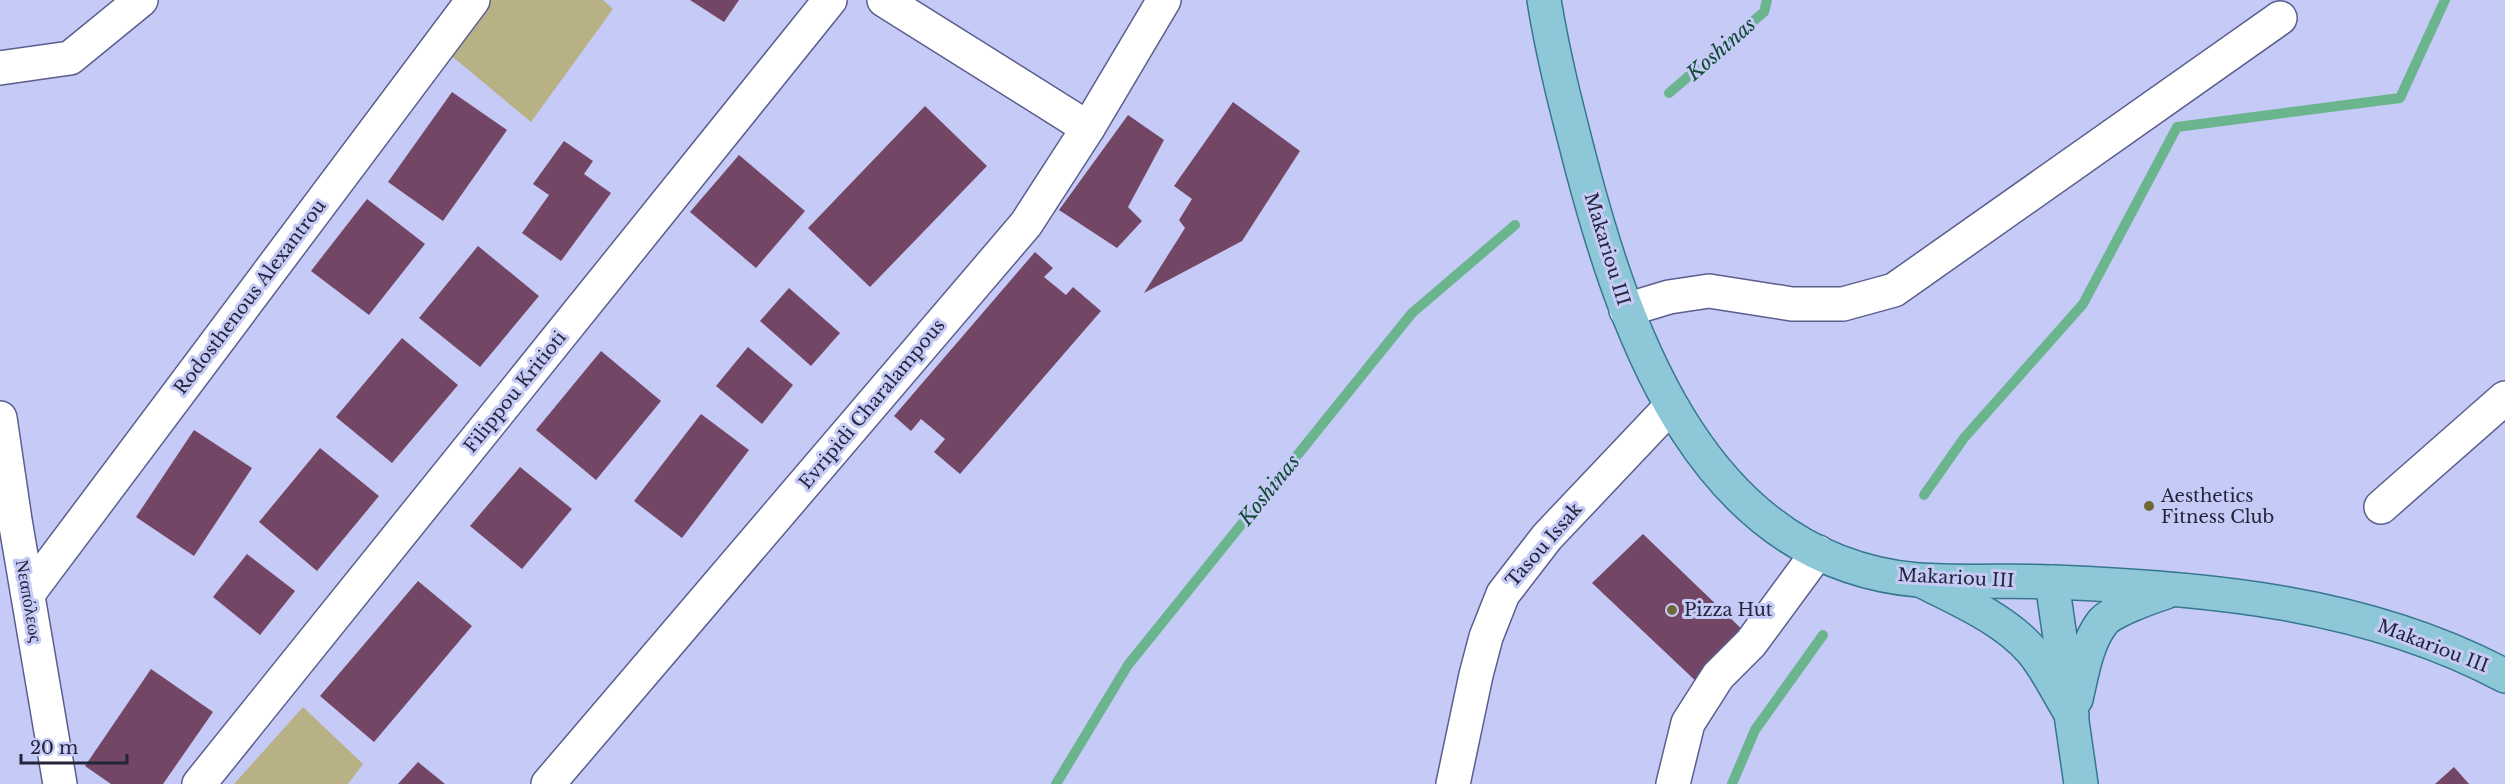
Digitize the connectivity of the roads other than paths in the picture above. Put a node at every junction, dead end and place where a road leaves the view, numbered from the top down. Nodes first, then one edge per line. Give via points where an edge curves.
1 (141, 0) edge
2 (473, 0) edge
3 (830, 0) edge
4 (884, 0) edge
5 (1164, 0) edge
6 (1544, 0) edge
7 (2280, 18) dead end
8 (0, 68) edge
9 (1088, 128) junction
10 (1626, 310) junction
11 (2505, 398) edge
12 (1671, 406) junction
13 (0, 418) edge
14 (2381, 507) dead end
15 (1818, 552) junction
16 (1918, 580) junction
17 (2052, 582) junction
18 (2177, 588) junction
19 (28, 594) junction
20 (2505, 676) edge
21 (2072, 715) junction
22 (60, 784) edge
23 (199, 784) edge
24 (548, 784) edge
25 (1454, 784) edge
26 (1672, 784) edge
27 (2081, 784) edge

1 - 8 street via 70,58
2 - 19 street, Rodosthenous Alexantrou
3 - 23 street, Filippou Kritioti
4 - 9 street
5 - 9 street, Evripidi Charalampous
6 - 10 main road, Makariou III via 1553,54 1592,204
7 - 10 street via 1894,290 1843,304 1792,304 1709,291 1669,297
9 - 24 street, Evripidi Charalampous via 1026,224
10 - 12 main road, Makariou III via 1640,347
11 - 14 street
12 - 15 main road, Makariou III via 1709,462 1734,490 1795,540
12 - 25 street, Tasou Issak via 1547,537 1503,594 1476,675
13 - 19 street, Νεαπόλεως
15 - 16 main road, Makariou III via 1875,573
15 - 26 street via 1751,644 1718,676 1688,723
16 - 17 main road, Makariou III
16 - 21 main road via 1967,604 2032,651
17 - 18 main road, Makariou III
17 - 21 main road
18 - 20 main road, Makariou III via 2353,616 2425,640
18 - 21 main road via 2103,621 2086,656
19 - 22 street, Νεαπόλεως
21 - 27 main road

